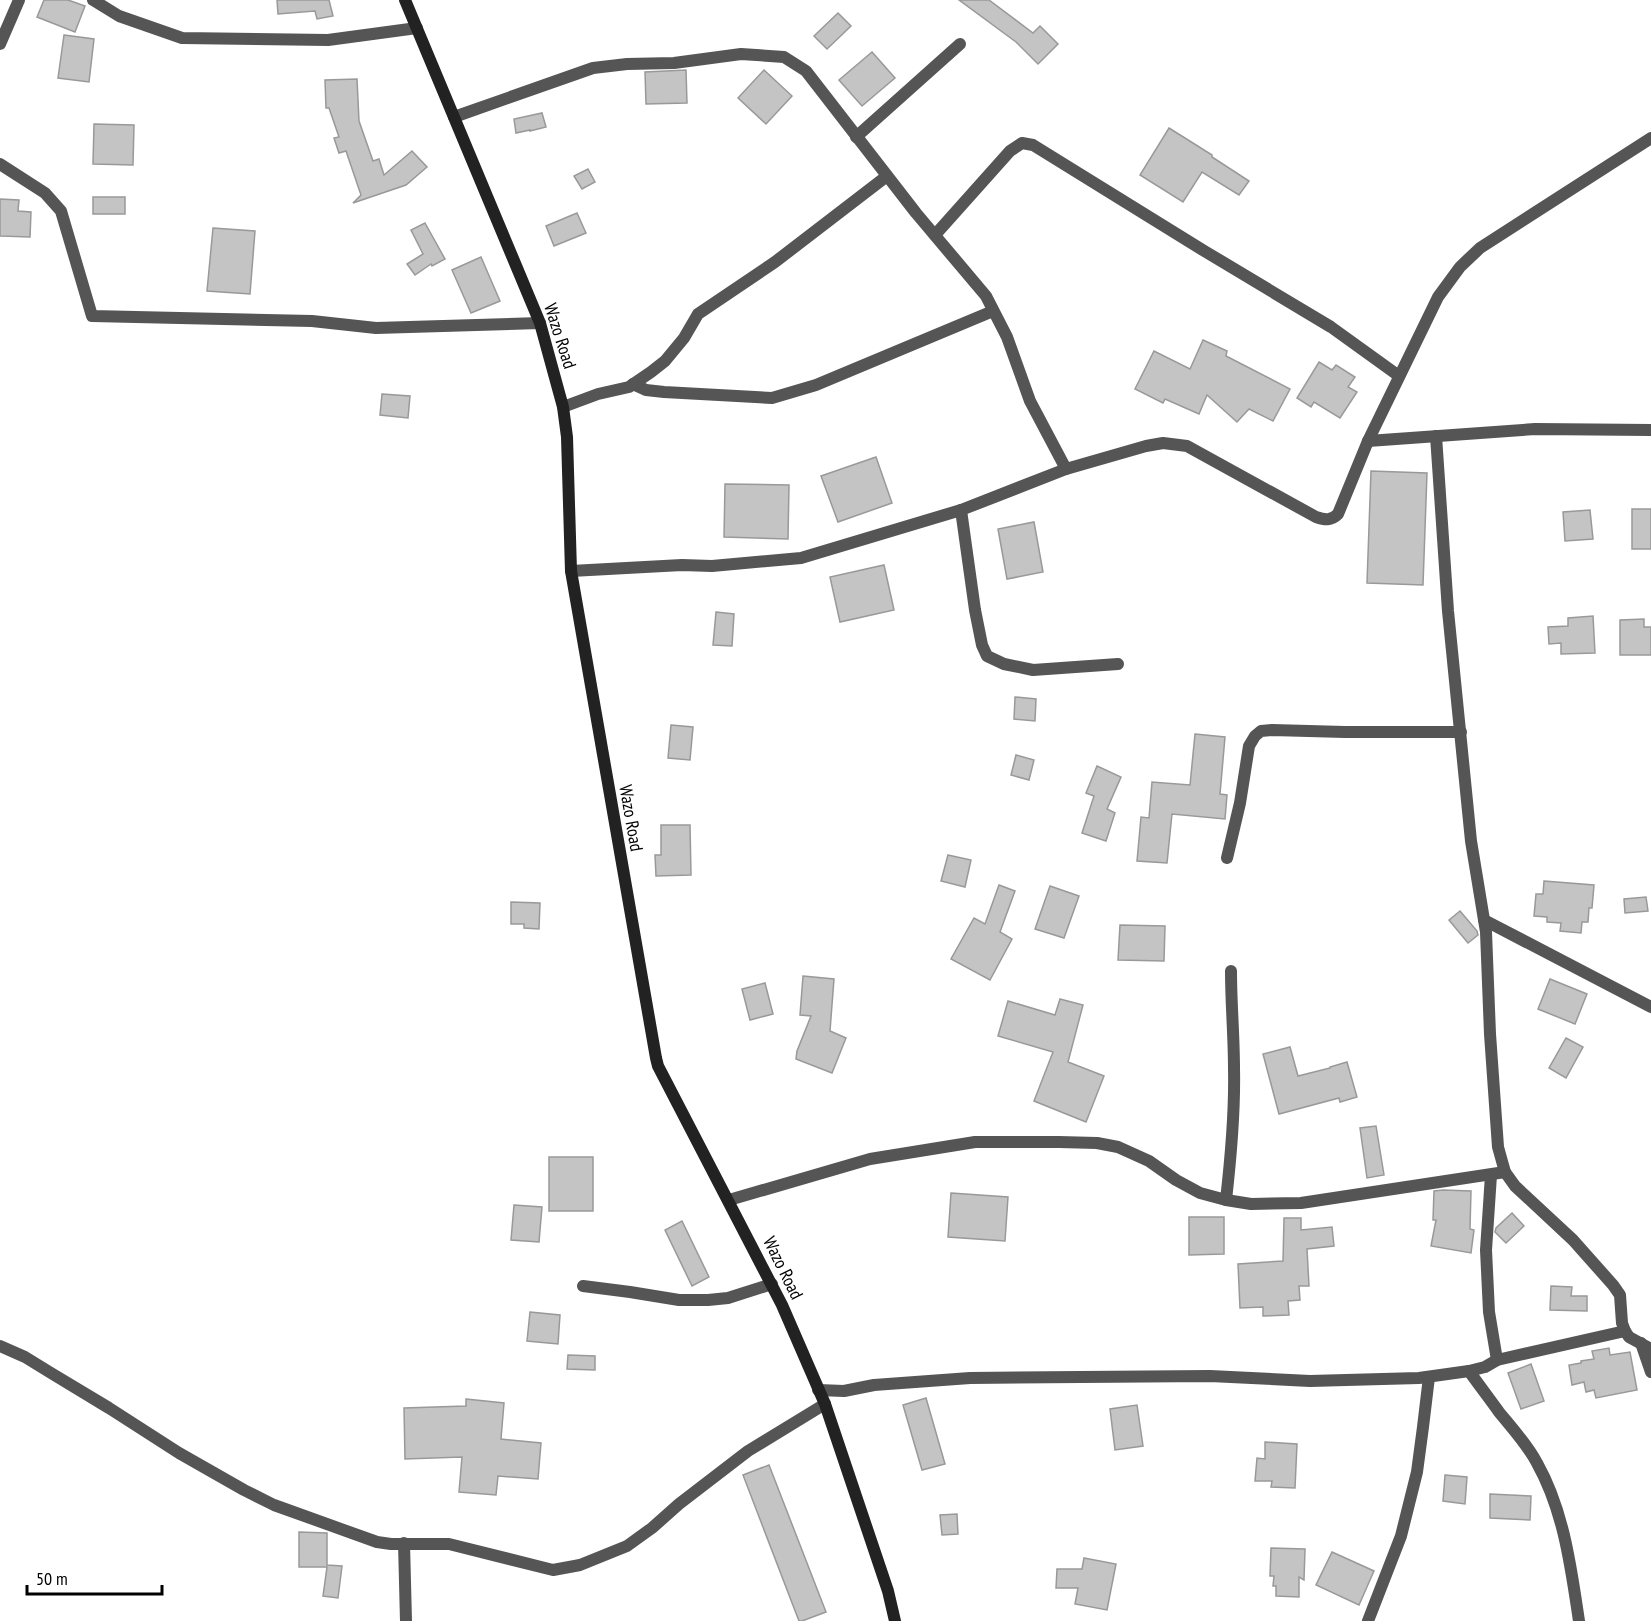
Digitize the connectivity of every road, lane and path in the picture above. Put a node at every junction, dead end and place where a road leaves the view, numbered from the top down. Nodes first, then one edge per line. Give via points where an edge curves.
1 (19, 0) edge
2 (93, 0) edge
3 (405, 0) edge
4 (417, 28) junction
5 (0, 44) edge
6 (960, 44) dead end
7 (454, 117) junction
8 (856, 137) junction
9 (1651, 138) edge
10 (0, 164) edge
11 (887, 176) junction
12 (934, 235) junction
13 (993, 311) junction
14 (540, 323) junction
15 (1399, 376) junction
16 (633, 384) junction
17 (563, 407) junction
18 (1651, 430) edge
19 (1436, 436) junction
20 (1368, 441) junction
21 (1066, 469) junction
22 (961, 510) junction
23 (572, 572) junction
24 (1118, 664) dead end
25 (1461, 732) junction
26 (1227, 858) dead end
27 (1484, 920) junction
28 (1231, 971) dead end
29 (1651, 1007) edge
30 (1505, 1172) junction
31 (1491, 1174) junction
32 (729, 1200) junction
33 (1226, 1200) junction
34 (772, 1284) junction
35 (583, 1287) dead end
36 (1625, 1331) junction
37 (0, 1346) edge
38 (1646, 1346) edge
39 (1497, 1360) junction
40 (1469, 1371) junction
41 (1651, 1372) edge
42 (1429, 1377) junction
43 (818, 1390) junction
44 (825, 1404) junction
45 (404, 1543) junction
46 (406, 1621) edge
47 (895, 1621) edge
48 (1368, 1621) edge
49 (1579, 1621) edge

1 - 5 street
2 - 4 street via 119,16 182,38 328,40
3 - 4 main road, Wazo Road
4 - 7 main road, Wazo Road
6 - 8 street
7 - 8 street via 593,68 741,54 784,57 806,71
7 - 14 main road, Wazo Road
8 - 11 street
9 - 15 street via 1480,248 1438,297
10 - 14 street via 45,193 61,211 92,316 312,321 376,328
11 - 12 street
11 - 16 street via 775,262 698,314 665,361
12 - 13 street via 986,296
12 - 15 street via 1010,151 1022,143 1033,145 1331,327
13 - 16 street via 816,385 772,398 664,392
13 - 21 street via 1030,401
14 - 17 main road, Wazo Road
15 - 20 street
16 - 17 street
17 - 23 main road, Wazo Road
18 - 19 street via 1535,429
19 - 20 street
19 - 25 street
20 - 21 street via 1338,514 1326,520 1187,446 1146,446
21 - 22 street
22 - 23 street via 801,558
22 - 24 street via 975,610 987,656 1033,670
23 - 32 main road, Wazo Road via 653,1049 658,1066
25 - 26 street via 1261,731 1249,747
25 - 27 street via 1471,841
27 - 29 street
27 - 30 street via 1498,1147
28 - 33 street via 1233,1140
30 - 31 street
30 - 36 street via 1573,1240 1620,1295
31 - 33 street via 1301,1203
31 - 39 street via 1486,1250 1489,1312
32 - 33 street via 870,1159 975,1142 1097,1143 1149,1161 1200,1193
32 - 34 main road, Wazo Road
34 - 35 street via 708,1300
34 - 43 main road, Wazo Road
36 - 38 street
36 - 39 street
37 - 45 street via 25,1357 243,1490 367,1539
38 - 41 street
39 - 40 street
40 - 42 street
40 - 49 street via 1527,1445 1551,1492 1570,1561
42 - 43 street via 1310,1381 1210,1376 970,1378 844,1391
42 - 48 street via 1417,1472 1404,1526
43 - 44 main road, Wazo Road
44 - 45 street via 748,1451 627,1546 580,1565 553,1570 449,1544
44 - 47 main road, Wazo Road
45 - 46 street

